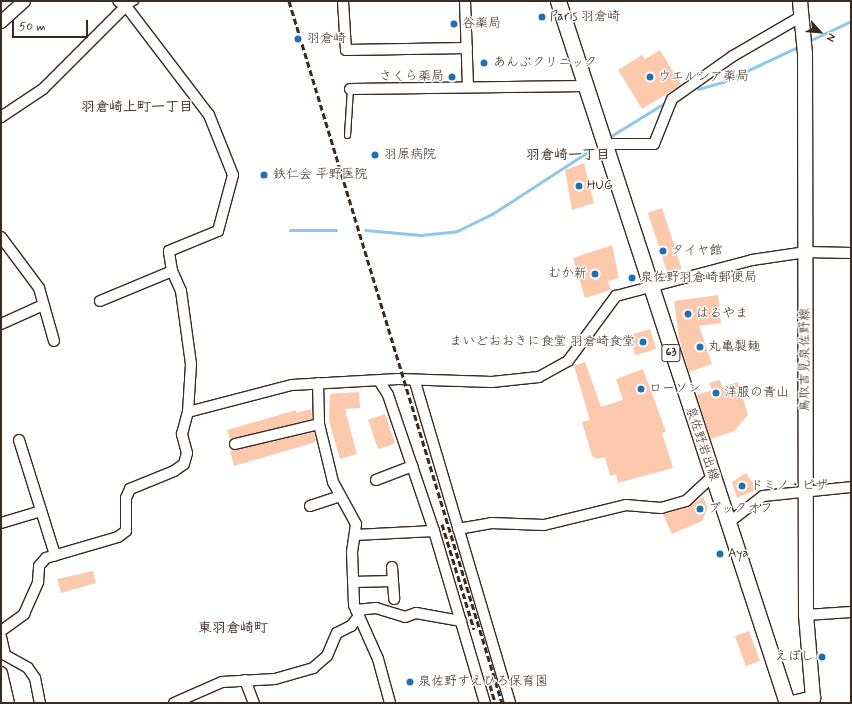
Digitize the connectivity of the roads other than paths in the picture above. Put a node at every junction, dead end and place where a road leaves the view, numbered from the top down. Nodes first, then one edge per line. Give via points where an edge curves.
1 (24, 1) edge
2 (135, 1) edge
3 (343, 1) edge
4 (466, 1) edge
5 (558, 1) edge
6 (800, 1) edge
7 (122, 4) edge
8 (802, 16) junction
9 (1, 22) edge
10 (467, 48) junction
11 (586, 86) junction
12 (468, 88) junction
13 (350, 89) joint
14 (1, 117) edge
15 (346, 135) dead end
16 (605, 144) junction
17 (1, 237) edge
18 (806, 252) junction
19 (851, 253) edge
20 (172, 271) junction
21 (648, 286) junction
22 (100, 301) dead end
23 (43, 305) junction
24 (1, 324) edge
25 (54, 341) dead end
26 (318, 382) junction
27 (380, 382) junction
28 (415, 382) junction
29 (188, 412) junction
30 (319, 424) junction
31 (19, 440) dead end
32 (235, 444) dead end
33 (412, 466) junction
34 (712, 476) junction
35 (376, 480) dead end
36 (851, 487) edge
37 (806, 491) junction
38 (340, 496) junction
39 (310, 506) dead end
40 (41, 511) junction
41 (1, 523) edge
42 (728, 524) junction
43 (458, 530) junction
44 (434, 531) junction
45 (356, 535) junction
46 (54, 556) junction
47 (392, 567) dead end
48 (393, 581) junction
49 (353, 582) junction
50 (394, 599) dead end
51 (851, 612) edge
52 (358, 613) junction
53 (806, 615) junction
54 (461, 621) junction
55 (1, 632) edge
56 (1, 637) edge
57 (1, 673) edge
58 (245, 680) junction
59 (814, 701) edge
60 (8, 703) edge
61 (40, 703) edge
62 (174, 703) edge
63 (254, 703) edge
64 (390, 703) edge
65 (485, 703) edge
66 (510, 703) edge
67 (786, 703) edge
68 (792, 703) edge

1 - 9 street
2 - 7 lane
3 - 10 street via 346,50
4 - 10 street
5 - 11 main road, 泉佐野岩出線 / 63
6 - 8 main road, 鳥取吉見泉佐野線
7 - 14 street via 43,89
7 - 20 street via 209,115 233,175 218,231 169,250
8 - 16 street via 733,56 672,99 654,144
8 - 18 main road, 鳥取吉見泉佐野線 via 805,54
10 - 12 street
11 - 12 street
11 - 16 main road, 泉佐野岩出線 / 63
12 - 13 street
13 - 15 lane
16 - 21 main road, 泉佐野岩出線 / 63
17 - 23 street via 39,288
18 - 19 street
18 - 21 street via 752,260
18 - 37 main road, 鳥取吉見泉佐野線
20 - 22 street
20 - 29 street via 181,291 191,364
21 - 28 street via 616,296 568,361 539,377 492,382
21 - 34 main road, 泉佐野岩出線 / 63
23 - 24 street
23 - 25 street
26 - 27 street
26 - 29 street via 285,387
26 - 30 street
27 - 28 street via 398,379
27 - 33 street via 388,395
28 - 43 street
29 - 46 street via 182,434 187,453 184,464 130,489 126,498 126,531 118,537
30 - 32 street
30 - 38 street
31 - 40 street
33 - 35 street
33 - 44 street
34 - 42 main road, 泉佐野岩出線 / 63
34 - 43 street via 686,501 661,508 626,505 544,525 491,523
36 - 37 street
37 - 42 street via 763,496
37 - 53 main road, 鳥取吉見泉佐野線
38 - 39 street
38 - 45 street via 354,515
40 - 41 street
40 - 46 street
42 - 67 main road, 泉佐野岩出線 / 63
43 - 66 street
44 - 45 street
44 - 54 street
45 - 49 street via 352,552
46 - 55 street via 39,566 38,582 24,614
47 - 48 street
48 - 49 street
48 - 50 street
49 - 52 street
51 - 53 street
52 - 54 street via 376,608 405,617 416,613
52 - 58 street via 352,626 332,638 320,664 275,679
52 - 64 street via 378,659
53 - 59 main road, 鳥取吉見泉佐野線
54 - 65 street
56 - 61 street via 5,655 28,668 35,678
57 - 60 street
58 - 62 street via 222,682
58 - 63 street
59 - 68 main road, 鳥取吉見泉佐野線

